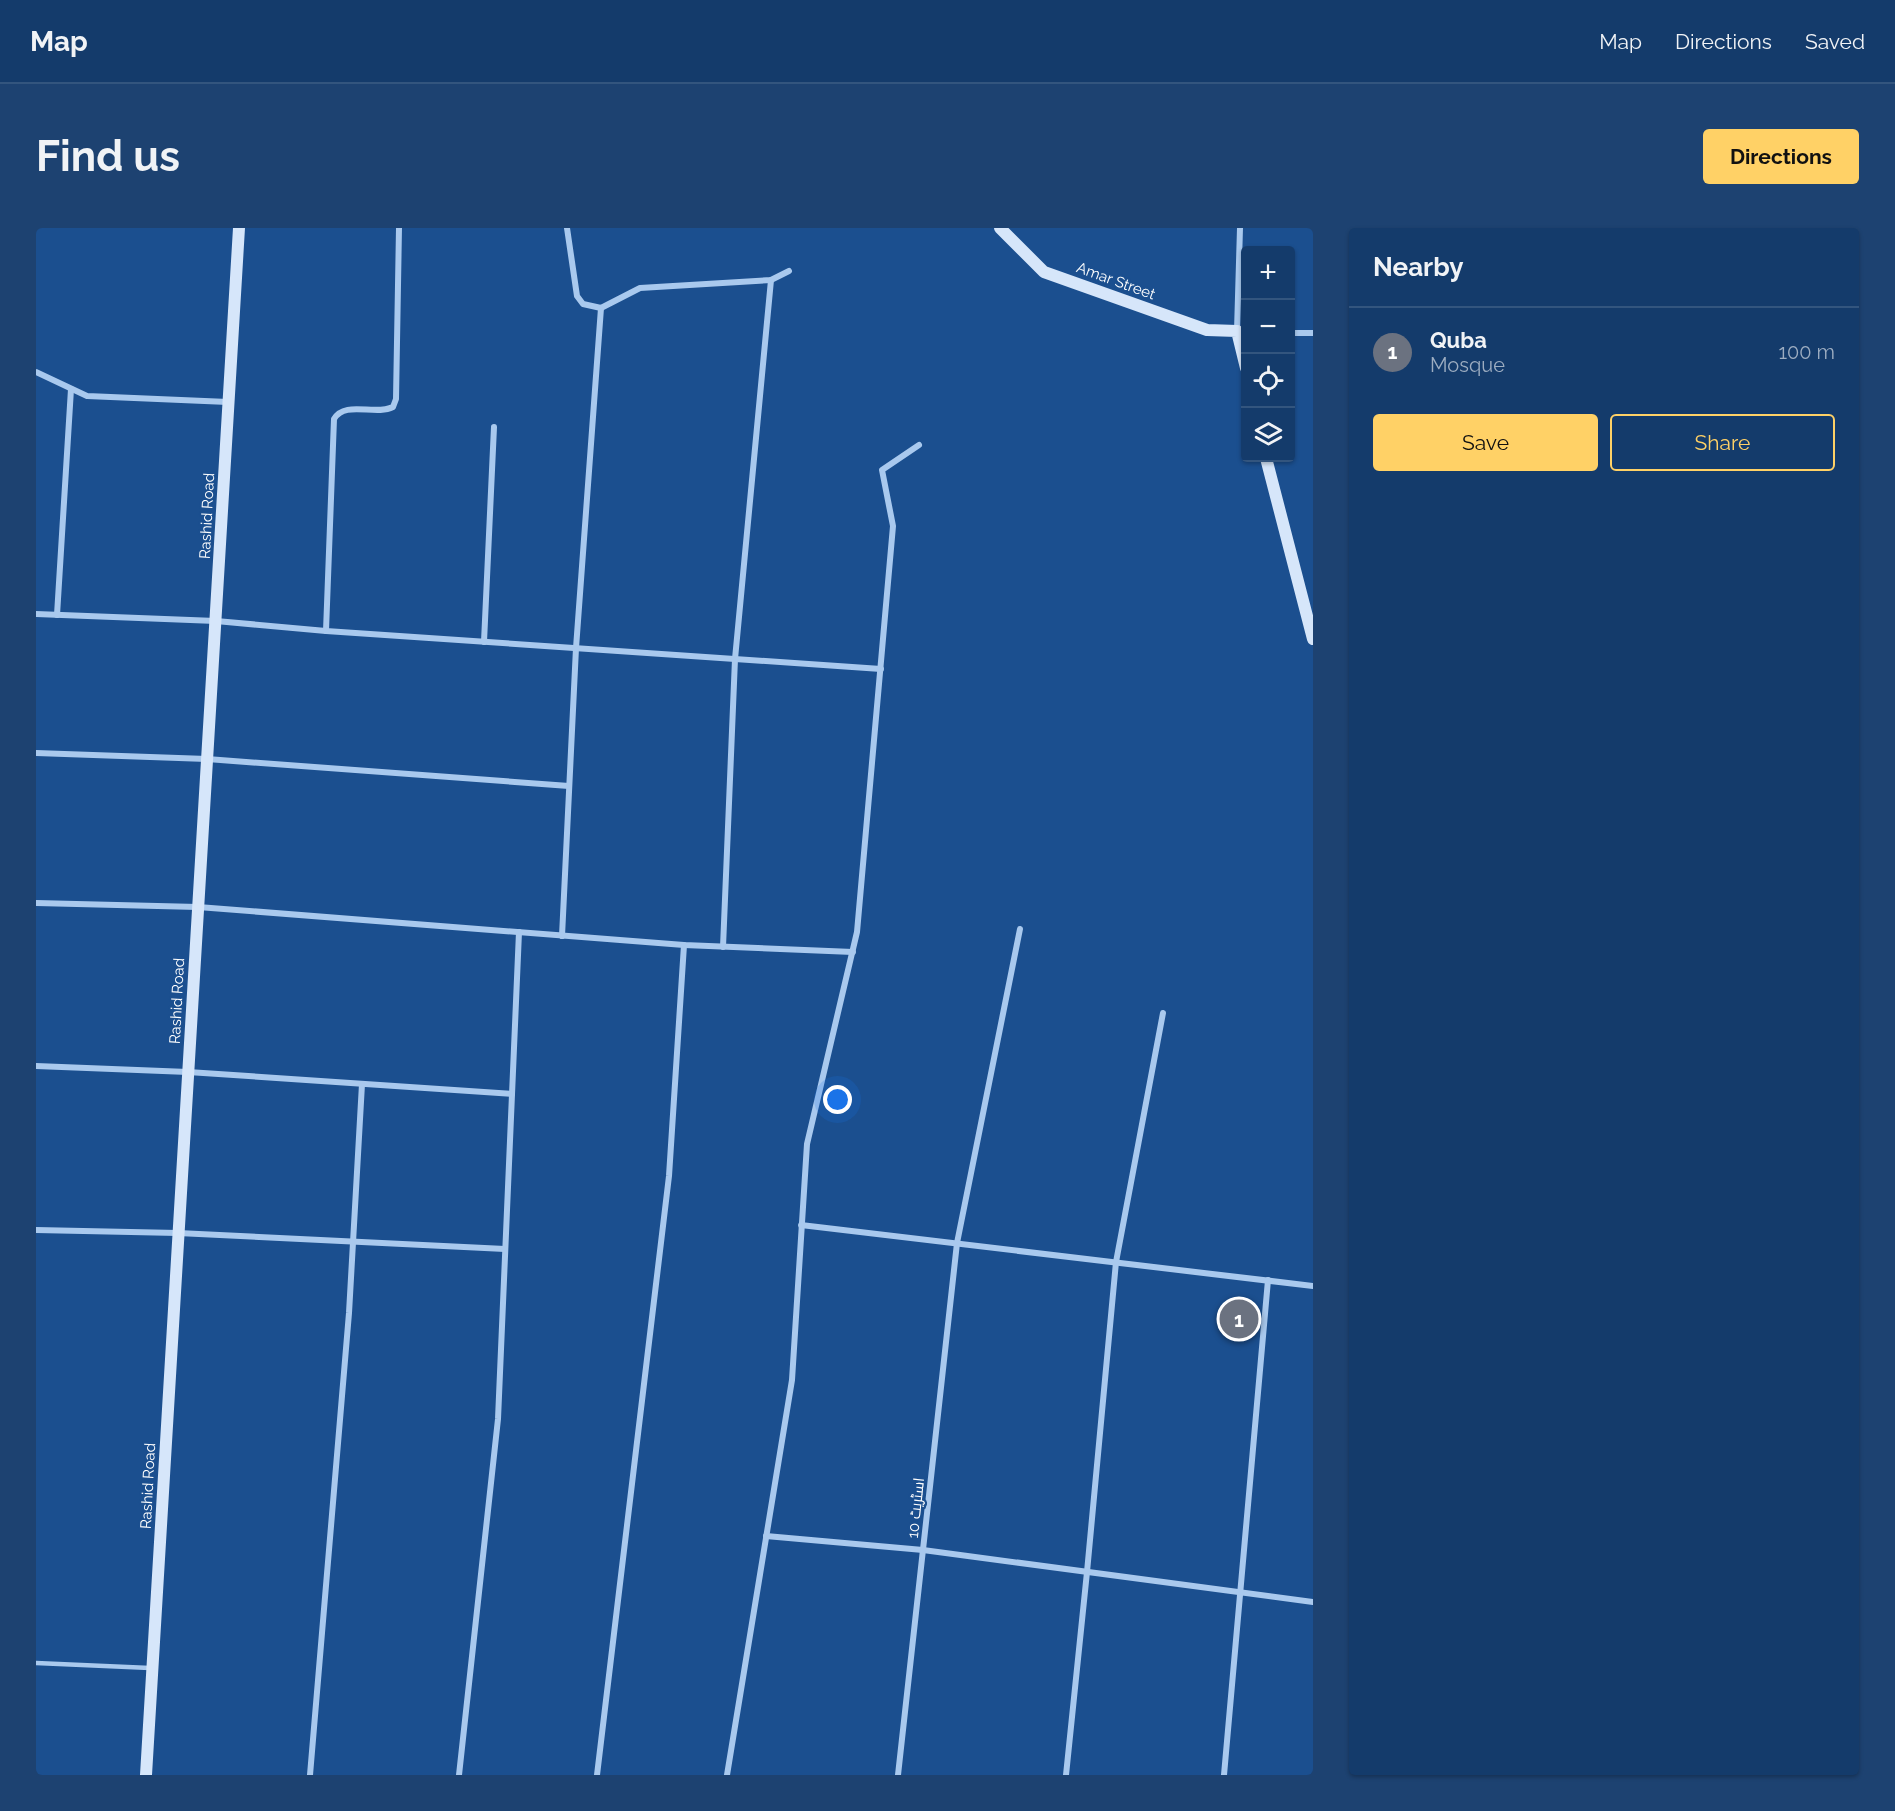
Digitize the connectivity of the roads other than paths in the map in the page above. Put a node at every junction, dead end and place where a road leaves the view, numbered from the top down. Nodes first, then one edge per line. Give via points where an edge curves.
1 (239, 228) edge
2 (399, 228) edge
3 (567, 228) edge
4 (1000, 228) edge
5 (1240, 228) edge
6 (789, 271) dead end
7 (771, 280) junction
8 (601, 308) junction
9 (1241, 331) edge
10 (1295, 333) edge
11 (1313, 333) edge
12 (36, 372) edge
13 (71, 389) junction
14 (228, 402) junction
15 (494, 427) dead end
16 (920, 445) dead end
17 (1267, 462) edge
18 (36, 614) edge
19 (57, 615) junction
20 (216, 621) junction
21 (326, 631) junction
22 (1313, 639) edge
23 (484, 642) junction
24 (576, 648) junction
25 (735, 659) junction
26 (881, 669) junction
27 (36, 753) edge
28 (207, 759) junction
29 (569, 786) junction
30 (36, 903) edge
31 (198, 907) junction
32 (1020, 929) dead end
33 (519, 932) junction
34 (562, 936) junction
35 (684, 945) junction
36 (723, 947) junction
37 (853, 952) junction
38 (1163, 1013) dead end
39 (36, 1066) edge
40 (188, 1072) junction
41 (362, 1084) junction
42 (512, 1094) junction
43 (801, 1225) junction
44 (36, 1230) edge
45 (178, 1233) junction
46 (353, 1242) junction
47 (957, 1243) junction
48 (505, 1249) junction
49 (1116, 1262) junction
50 (1268, 1281) junction
51 (1313, 1286) edge
52 (766, 1536) junction
53 (923, 1550) junction
54 (1087, 1572) junction
55 (1241, 1593) junction
56 (1313, 1602) edge
57 (36, 1663) edge
58 (152, 1668) junction
59 (146, 1775) edge
60 (309, 1775) edge
61 (459, 1775) edge
62 (597, 1775) edge
63 (727, 1775) edge
64 (898, 1775) edge
65 (1066, 1775) edge
66 (1224, 1775) edge

1 - 14 main road, Rashid Road
2 - 21 street via 396,399 386,411 345,410 334,419
3 - 8 street via 577,296 583,304
4 - 9 main road, Amar Street via 1044,272 1207,330
5 - 9 street
6 - 7 street
7 - 8 street via 640,288
7 - 25 street
8 - 24 street
10 - 11 street
12 - 13 street
13 - 14 street via 87,396
13 - 19 street
14 - 20 main road, Rashid Road
15 - 23 street
16 - 26 street via 882,470 893,526
17 - 22 main road
18 - 19 street
19 - 20 street
20 - 21 street
20 - 28 main road, Rashid Road
21 - 23 street
23 - 24 street
24 - 25 street
24 - 29 street
25 - 26 street
25 - 36 street
26 - 37 street
27 - 28 street
28 - 29 street
28 - 31 main road, Rashid Road
29 - 34 street
30 - 31 street
31 - 33 street
31 - 40 main road, Rashid Road
32 - 47 street, اسٹریٹ 10
33 - 34 street
33 - 42 street
34 - 35 street
35 - 36 street
35 - 62 street via 669,1176
36 - 37 street
37 - 43 street via 807,1144
38 - 49 street
39 - 40 street
40 - 41 street
40 - 45 main road, Rashid Road
41 - 42 street
41 - 46 street
42 - 48 street
43 - 47 street
43 - 52 street via 792,1380
44 - 45 street
45 - 46 street
45 - 58 main road, Rashid Road
46 - 48 street
46 - 60 street
47 - 49 street
47 - 53 street, اسٹریٹ 10
48 - 61 street via 498,1419
49 - 50 street
49 - 54 street
50 - 51 street
50 - 55 street
52 - 53 street
52 - 63 street
53 - 54 street
53 - 64 street, اسٹریٹ 10
54 - 55 street
54 - 65 street
55 - 56 street
55 - 66 street
57 - 58 lane
58 - 59 main road, Rashid Road

